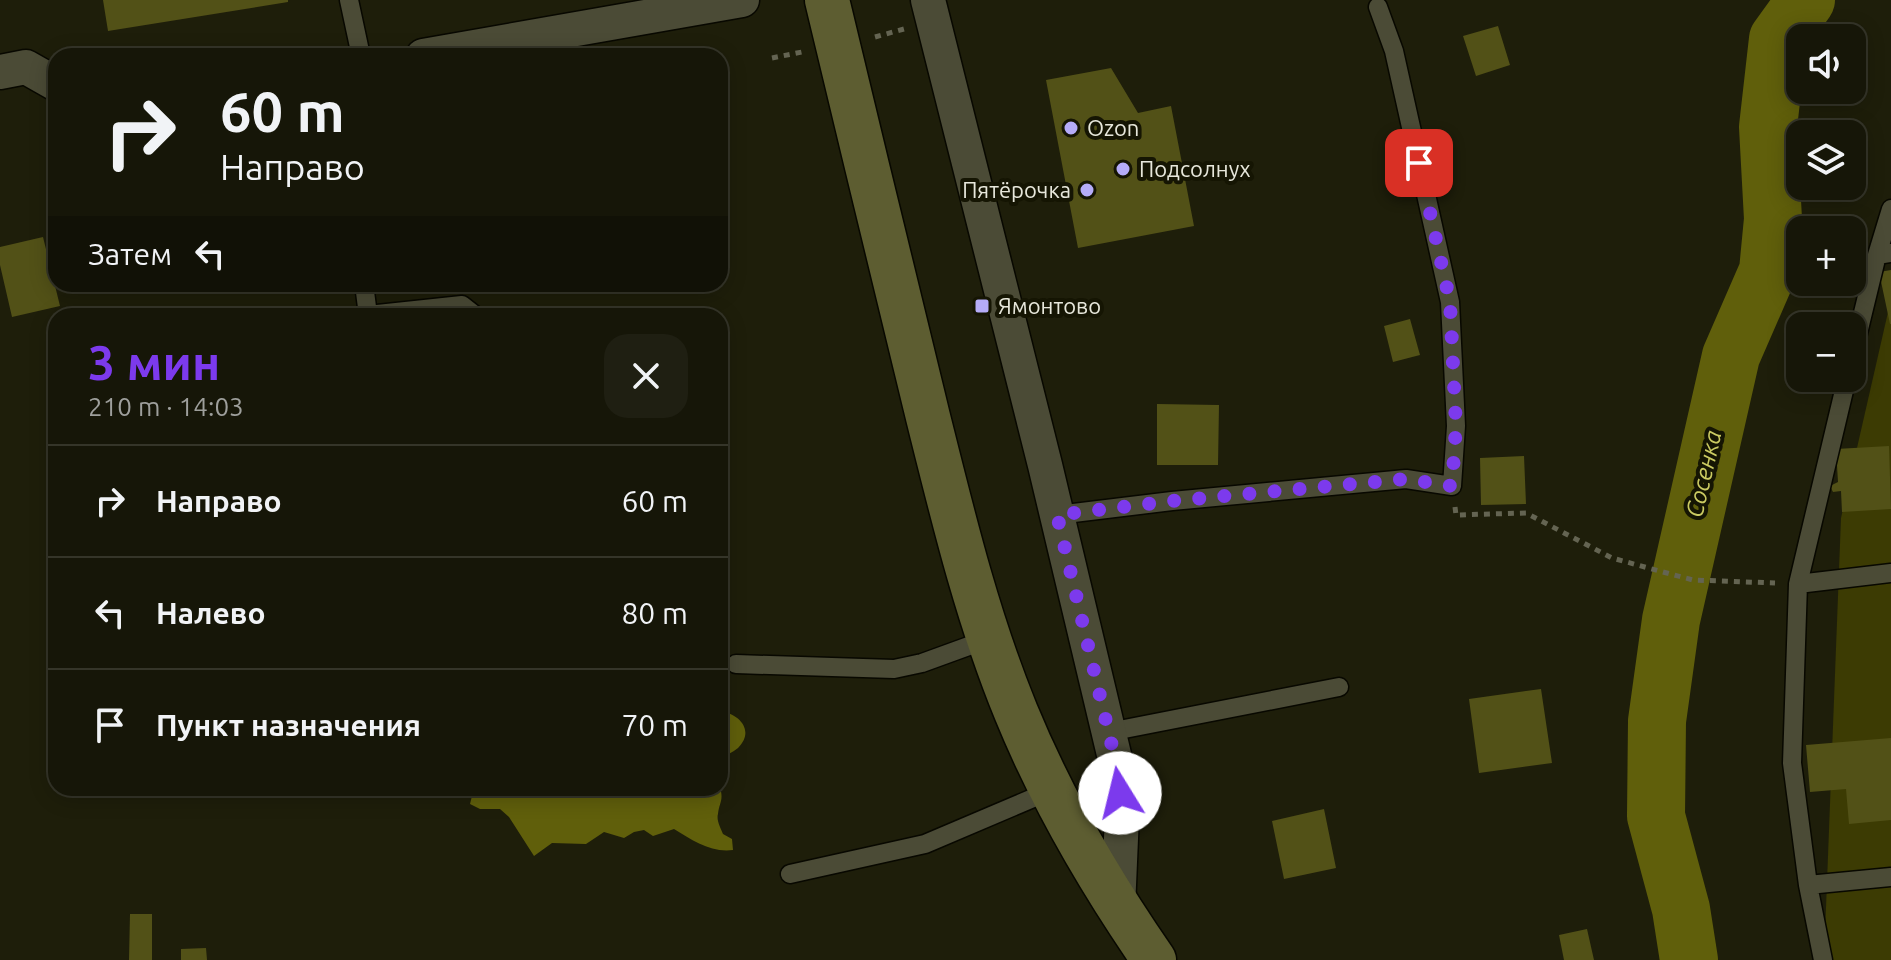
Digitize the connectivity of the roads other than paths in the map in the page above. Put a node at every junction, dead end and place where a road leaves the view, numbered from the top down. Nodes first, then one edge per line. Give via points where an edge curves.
1 (349, 0) edge
2 (742, 0) edge
3 (827, 0) edge
4 (928, 0) edge
5 (1378, 7) dead end
6 (359, 48) edge
7 (469, 48) edge
8 (0, 72) edge
9 (48, 79) edge
10 (1891, 209) edge
11 (1884, 254) edge
12 (434, 308) edge
13 (466, 308) edge
14 (1866, 312) edge
15 (1844, 392) edge
16 (1057, 515) junction
17 (1891, 573) edge
18 (1798, 584) junction
19 (988, 639) junction
20 (736, 664) dead end
21 (1339, 687) dead end
22 (1109, 732) junction
23 (1052, 790) junction
24 (790, 874) dead end
25 (1891, 877) edge
26 (1808, 885) junction
27 (1118, 908) junction
28 (1154, 960) edge
29 (1823, 960) edge

1 - 6 lane
2 - 7 street
3 - 19 main road via 960,549
4 - 16 street
5 - 16 lane via 1394,51 1450,302 1456,426 1452,486 1406,479
8 - 9 street via 26,67
10 - 11 lane
11 - 14 lane
12 - 13 lane
15 - 18 lane
16 - 22 street
17 - 18 lane
18 - 26 lane via 1792,763
19 - 20 lane via 894,669
19 - 23 main road
21 - 22 lane
22 - 27 street via 1122,815
23 - 24 lane via 925,844
23 - 27 main road
25 - 26 lane
26 - 29 lane
27 - 28 main road

